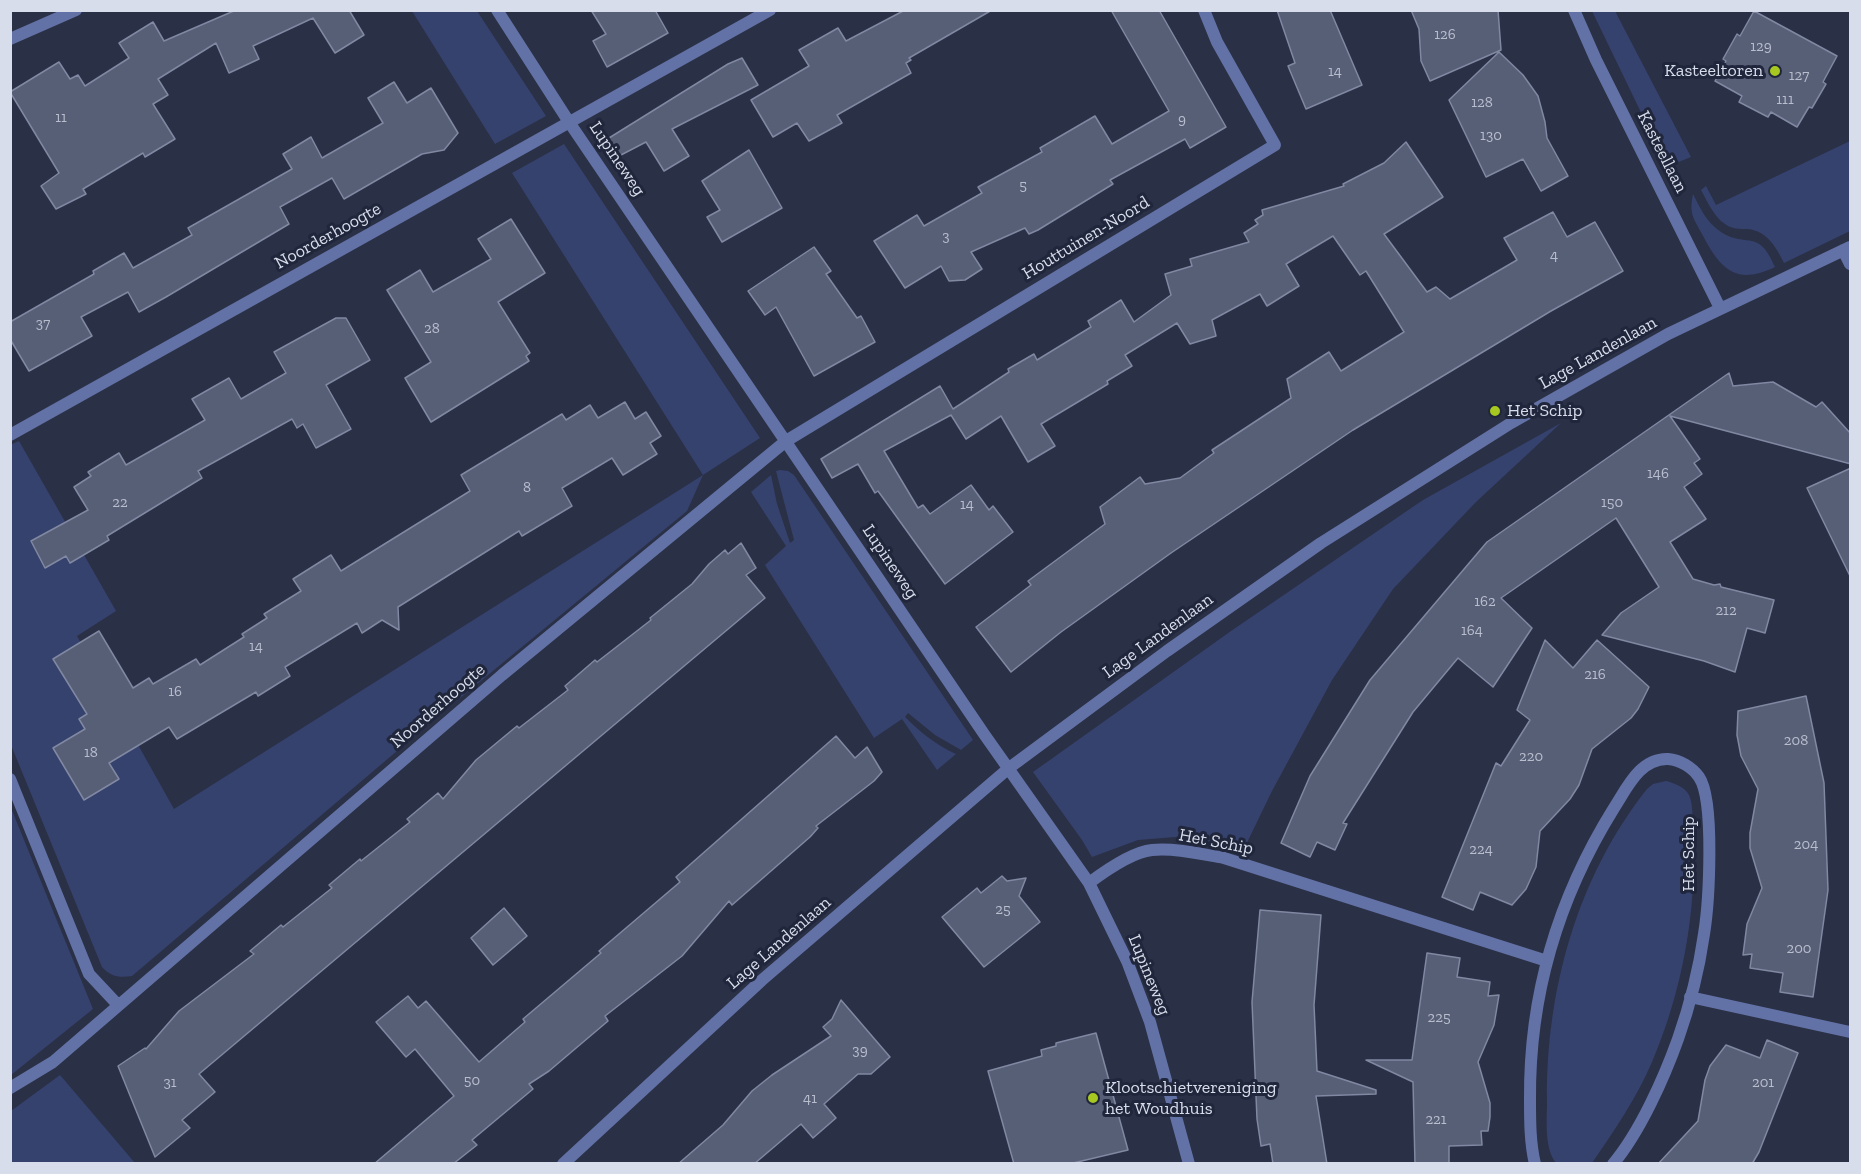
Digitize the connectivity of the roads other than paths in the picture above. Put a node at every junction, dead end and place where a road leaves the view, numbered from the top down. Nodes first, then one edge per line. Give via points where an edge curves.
1 (76, 10) edge
2 (497, 10) edge
3 (770, 10) edge
4 (1204, 10) edge
5 (1574, 10) edge
6 (10, 39) edge
7 (569, 122) junction
8 (1847, 248) edge
9 (1851, 264) edge
10 (1720, 308) junction
11 (10, 435) edge
12 (786, 441) junction
13 (1009, 768) junction
14 (10, 779) edge
15 (1089, 883) junction
16 (1547, 961) junction
17 (1690, 997) junction
18 (118, 1005) junction
19 (1851, 1032) edge
20 (10, 1088) edge
21 (563, 1164) edge
22 (1189, 1164) edge
23 (1535, 1164) edge
24 (1613, 1164) edge

1 - 6 street
2 - 7 street, Lupineweg
3 - 7 street
4 - 12 street, Houttuinen-Noord via 1222,51 1275,146
5 - 10 street, Kasteellaan
7 - 11 street, Noorderhoogte
7 - 12 street, Lupineweg
8 - 9 street
8 - 10 street, Lage Landenlaan
10 - 13 street, Lage Landenlaan via 1510,423 1387,500 1176,644
12 - 13 street, Lupineweg
12 - 18 street, Noorderhoogte via 502,675
13 - 15 street, Lupineweg
13 - 21 street, Lage Landenlaan via 762,980
14 - 18 street via 89,974
15 - 16 street, Het Schip via 1113,865 1150,850 1214,856
15 - 22 street, Lupineweg via 1127,962 1150,1022
16 - 17 street, Het Schip via 1560,917 1592,847 1635,776 1644,766 1668,759 1690,767 1700,778 1707,804 1710,851 1705,933
16 - 23 street, Het Schip via 1531,1046 1530,1115
17 - 19 street
17 - 24 street, Het Schip via 1665,1072 1634,1133
18 - 20 street, Noorderhoogte via 53,1062

